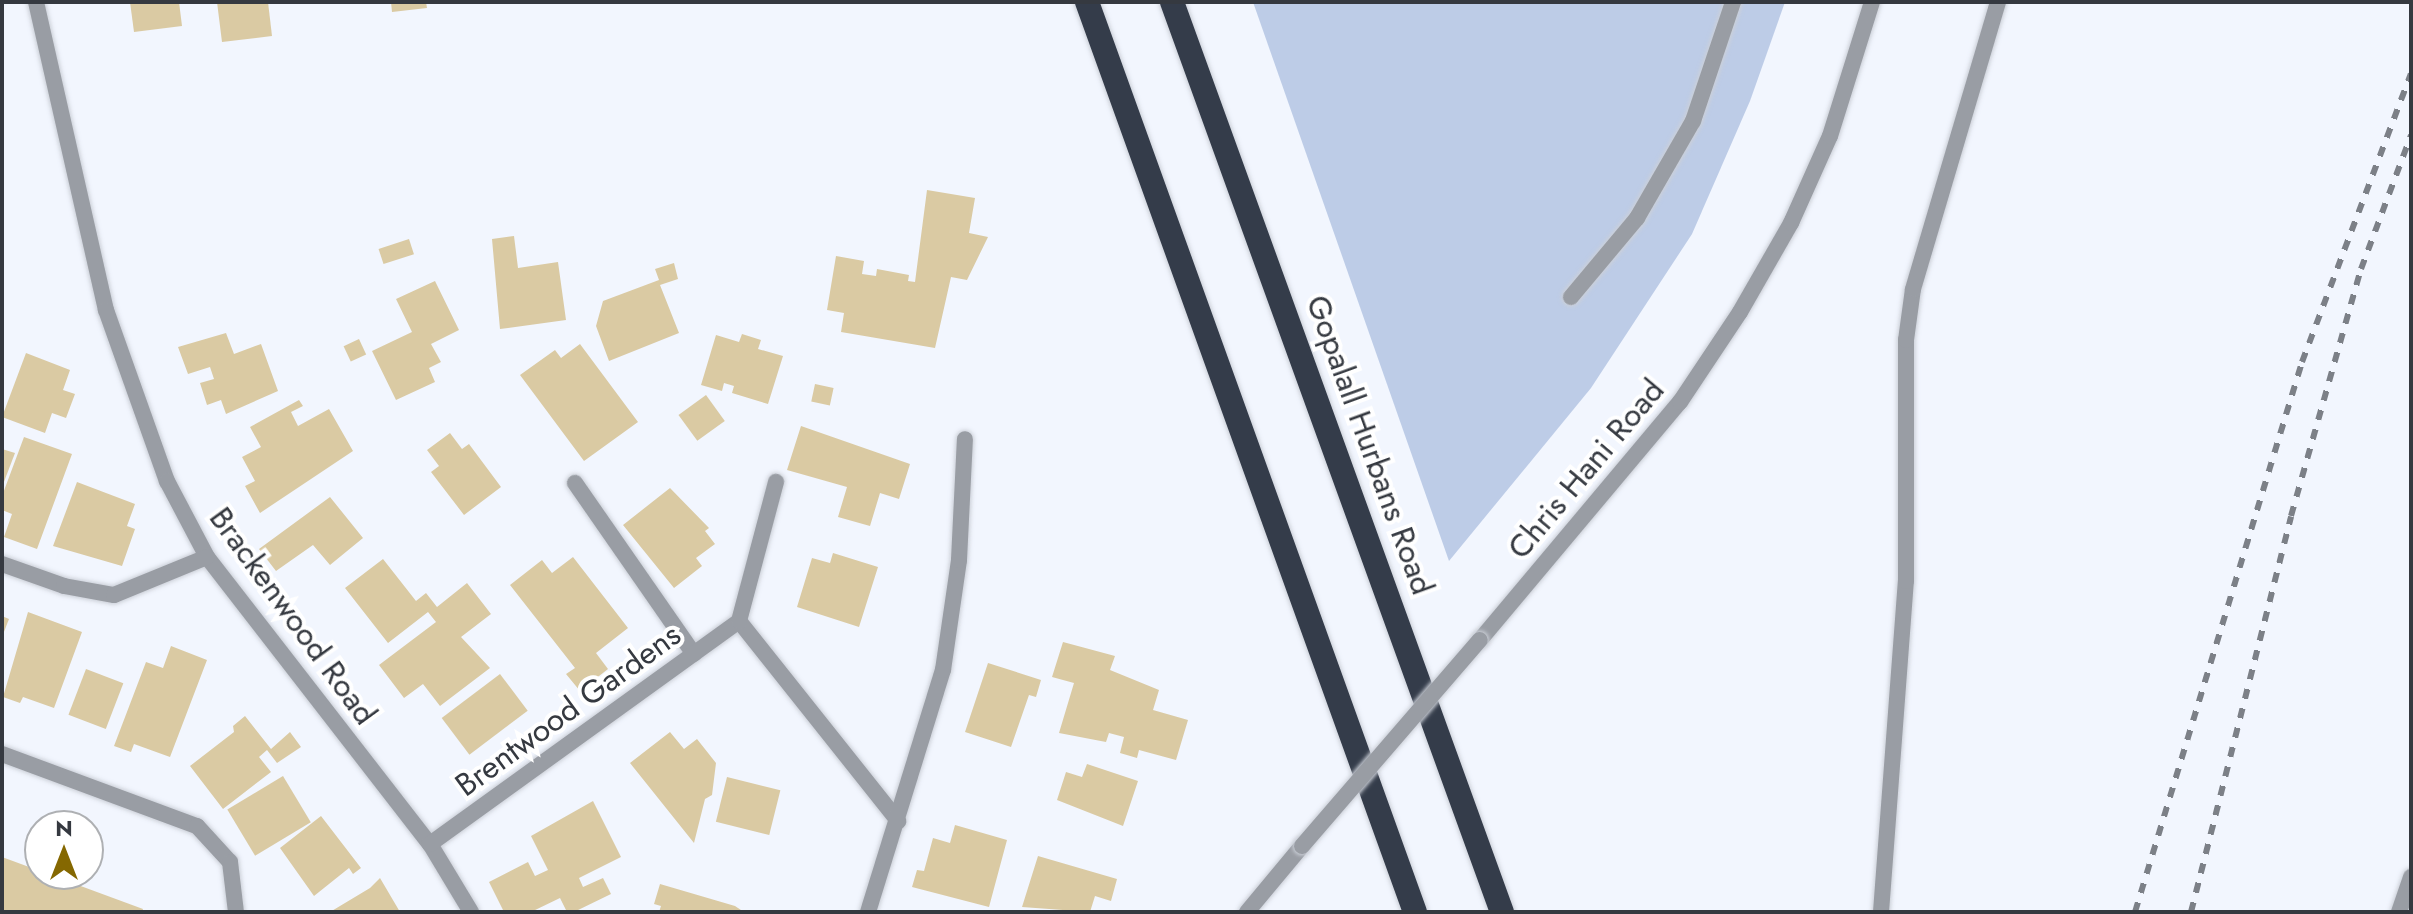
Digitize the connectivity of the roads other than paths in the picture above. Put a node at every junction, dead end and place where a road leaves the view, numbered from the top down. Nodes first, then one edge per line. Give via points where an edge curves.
1 (36, 2) edge
2 (1087, 2) edge
3 (1172, 2) edge
4 (1733, 2) edge
5 (1872, 2) edge
6 (1998, 2) edge
7 (1571, 297) dead end
8 (965, 439) dead end
9 (776, 482) dead end
10 (575, 483) dead end
11 (207, 557) junction
12 (2, 564) edge
13 (739, 621) junction
14 (694, 654) junction
15 (2, 754) edge
16 (898, 821) junction
17 (430, 844) junction
18 (2411, 877) edge
19 (236, 912) edge
20 (471, 912) edge
21 (868, 912) edge
22 (1247, 912) edge
23 (1415, 912) edge
24 (1502, 912) edge
25 (1881, 912) edge
26 (2399, 912) edge

1 - 11 street, Brackenwood Road via 106,310 147,434
2 - 23 highway
3 - 24 highway, Gopalall Hurbans Road
4 - 7 street via 1693,121 1637,218
5 - 22 street, Chris Hani Road, bridge via 1830,136 1791,223 1680,402
6 - 25 street via 1913,289 1906,340 1906,581
8 - 16 street via 961,532 943,670
9 - 13 street
10 - 14 street
11 - 12 street via 114,595 64,586
11 - 17 street, Brackenwood Road
13 - 14 street, Brentwood Gardens
13 - 16 street
14 - 17 street, Brentwood Gardens
15 - 19 street via 197,826 230,862
16 - 21 street
17 - 20 street, Brackenwood Road
18 - 26 street

